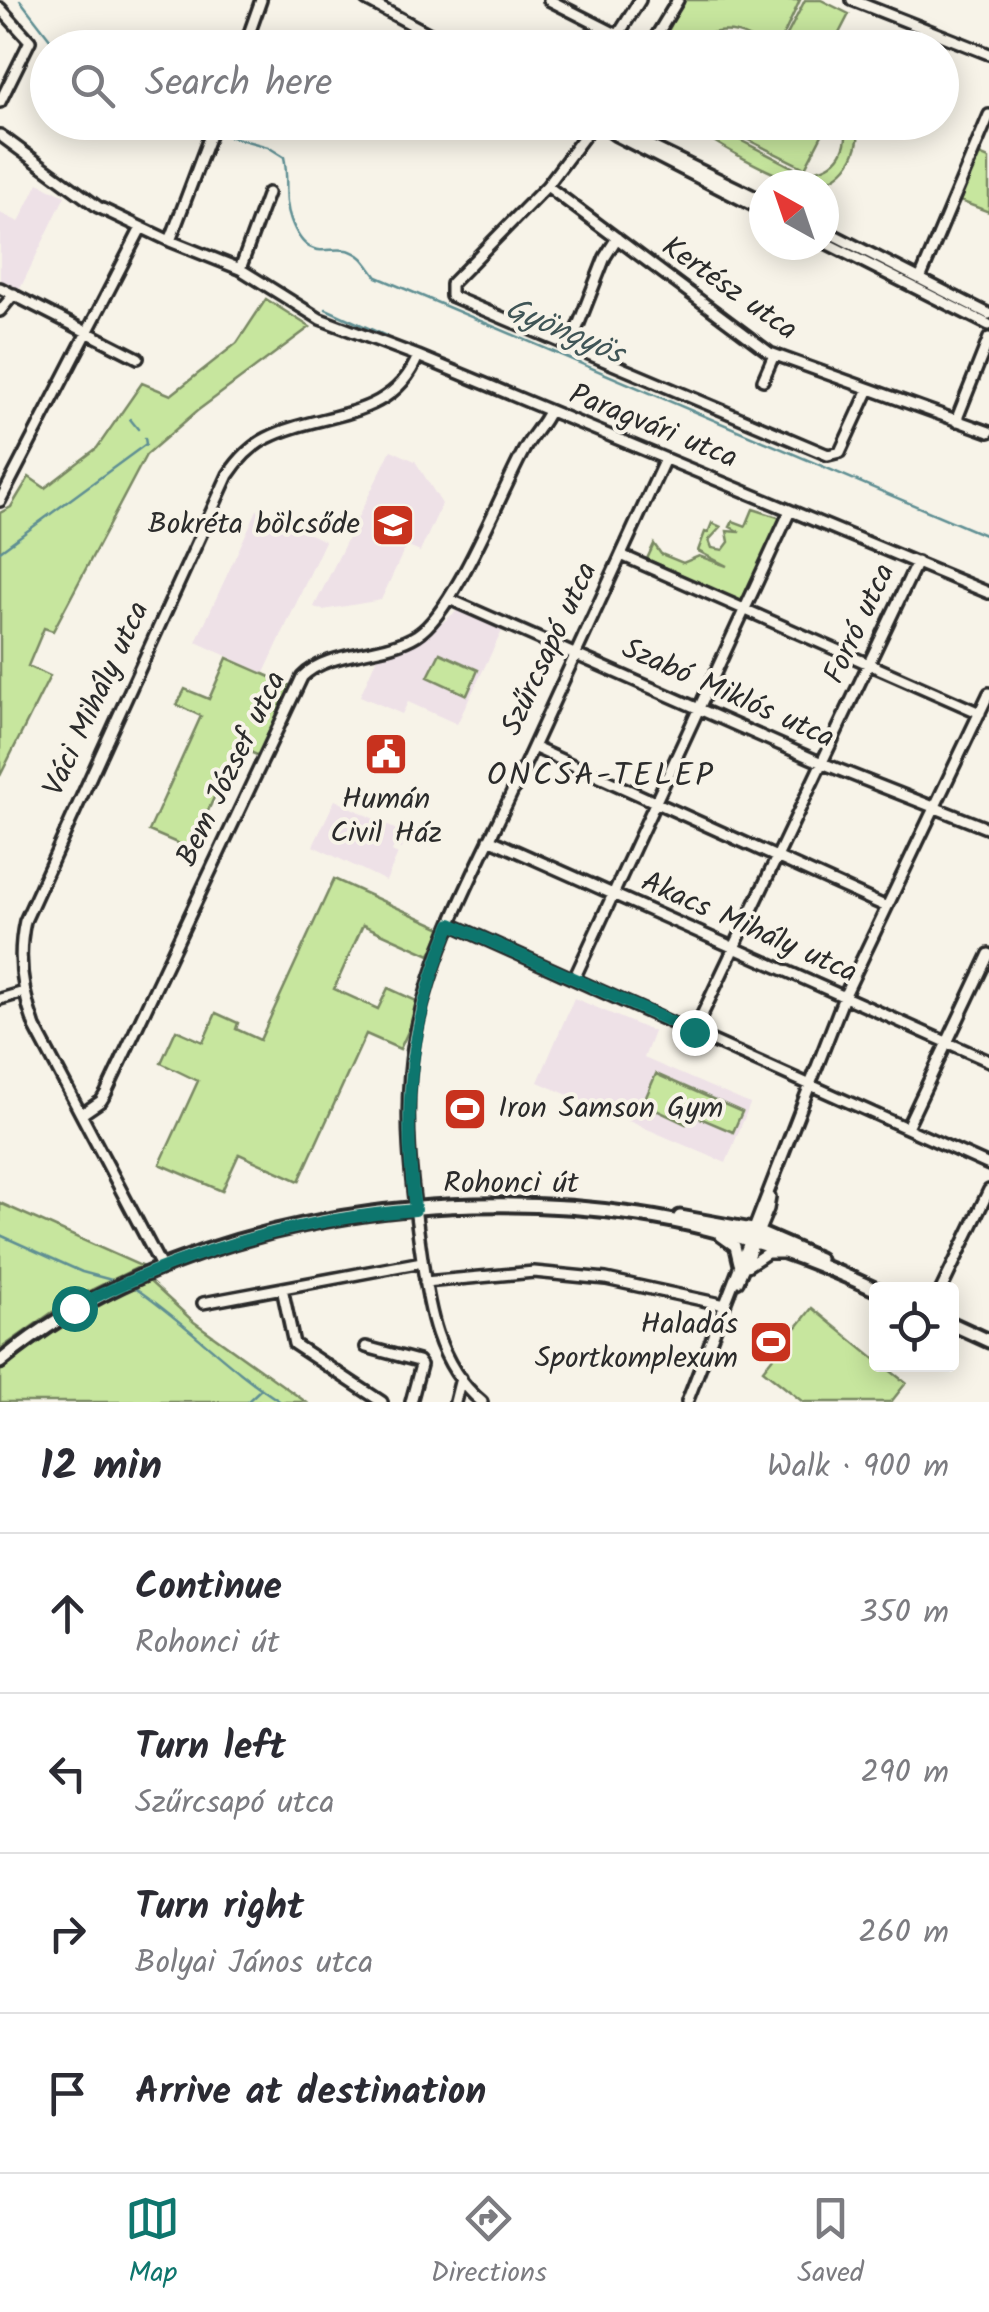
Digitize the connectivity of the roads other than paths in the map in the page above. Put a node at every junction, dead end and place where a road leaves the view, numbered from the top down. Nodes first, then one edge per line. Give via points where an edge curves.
1 (261, 0) edge
2 (366, 0) edge
3 (394, 0) edge
4 (550, 0) edge
5 (640, 0) edge
6 (678, 0) edge
7 (852, 0) edge
8 (0, 8) edge
9 (388, 11) junction
10 (250, 30) edge
11 (423, 30) edge
12 (610, 30) edge
13 (621, 30) edge
14 (660, 30) edge
15 (928, 30) edge
16 (959, 42) edge
17 (989, 54) edge
18 (0, 102) edge
19 (989, 116) edge
20 (0, 135) edge
21 (208, 140) edge
22 (584, 140) edge
23 (622, 140) edge
24 (636, 140) edge
25 (974, 152) junction
26 (989, 157) edge
27 (547, 186) junction
28 (268, 193) dead end
29 (749, 194) edge
30 (749, 204) edge
31 (141, 228) junction
32 (617, 238) junction
33 (839, 238) edge
34 (170, 242) junction
35 (839, 249) edge
36 (240, 269) junction
37 (920, 279) junction
38 (0, 288) edge
39 (14, 294) junction
40 (0, 311) edge
41 (989, 314) edge
42 (989, 324) edge
43 (90, 331) junction
44 (989, 338) edge
45 (570, 346) junction
46 (774, 355) junction
47 (418, 356) junction
48 (138, 358) dead end
49 (763, 380) dead end
50 (869, 389) junction
51 (549, 411) junction
52 (956, 421) junction
53 (989, 432) edge
54 (665, 460) junction
55 (0, 501) edge
56 (790, 510) junction
57 (621, 556) junction
58 (916, 562) junction
59 (989, 594) edge
60 (450, 599) junction
61 (744, 610) junction
62 (576, 654) junction
63 (869, 664) junction
64 (989, 692) edge
65 (699, 708) junction
66 (980, 713) junction
67 (533, 747) junction
68 (822, 763) junction
69 (656, 802) junction
70 (934, 808) junction
71 (989, 829) edge
72 (489, 840) junction
73 (777, 857) junction
74 (613, 894) junction
75 (888, 906) junction
76 (451, 924) junction
77 (734, 948) junction
78 (989, 954) edge
79 (574, 979) junction
80 (24, 992) junction
81 (844, 997) junction
82 (0, 999) edge
83 (694, 1032) junction
84 (947, 1042) junction
85 (989, 1061) edge
86 (811, 1085) junction
87 (82, 1114) junction
88 (908, 1126) junction
89 (989, 1165) edge
90 (989, 1190) edge
91 (764, 1208) junction
92 (415, 1210) junction
93 (636, 1214) junction
94 (729, 1224) junction
95 (690, 1226) junction
96 (753, 1237) junction
97 (779, 1240) junction
98 (790, 1254) junction
99 (422, 1262) junction
100 (162, 1268) junction
101 (740, 1269) junction
102 (858, 1280) junction
103 (425, 1282) junction
104 (945, 1282) edge
105 (869, 1286) edge
106 (282, 1288) junction
107 (204, 1302) dead end
108 (725, 1305) junction
109 (959, 1327) edge
110 (989, 1341) edge
111 (366, 1348) dead end
112 (0, 1362) edge
113 (461, 1378) junction
114 (481, 1401) edge
115 (382, 1402) edge
116 (411, 1402) edge
117 (456, 1402) edge
118 (688, 1402) edge

1 - 10 street
2 - 9 street
3 - 9 street
4 - 12 street
5 - 13 street
6 - 14 street
7 - 15 street
8 - 18 street via 30,41
9 - 11 street
16 - 17 street
19 - 25 street
20 - 31 street, Paragvári utca via 98,207
21 - 34 street
22 - 27 street
23 - 30 street
24 - 29 street
25 - 26 street
25 - 37 street
27 - 32 street, Kertész utca
27 - 45 street via 449,292
28 - 36 street
31 - 34 street, Paragvári utca
31 - 43 street
32 - 45 street
32 - 46 street, Kertész utca
33 - 37 street
34 - 36 street, Paragvári utca
35 - 42 street
36 - 47 street, Paragvári utca via 320,319
37 - 41 street
38 - 39 street
39 - 40 street
39 - 43 street
43 - 48 street
43 - 55 street
44 - 52 street
45 - 50 street via 828,455 840,452
46 - 49 street
46 - 50 street, Kertész utca
47 - 51 street, Paragvári utca
47 - 80 street, Váci Mihály utca via 386,398 268,438 228,475 30,905 21,950
50 - 52 street, Kertész utca
51 - 54 street, Paragvári utca
51 - 60 street, Bem József utca
52 - 53 street, Kertész utca
54 - 56 street, Paragvári utca
54 - 57 street, Szűrcsapó utca
56 - 58 street, Paragvári utca
56 - 61 street
57 - 61 street
57 - 62 street, Szűrcsapó utca
58 - 59 street, Paragvári utca
58 - 63 street, Forró utca
60 - 62 street, Szabó Miklós utca
60 - 87 street, Bem József utca via 413,638 321,664 302,677 106,1093
61 - 63 street
61 - 65 street
62 - 65 street, Szabó Miklós utca
62 - 67 street, Szűrcsapó utca
63 - 66 street
63 - 68 street, Forró utca
64 - 66 street
65 - 68 street, Szabó Miklós utca
65 - 69 street
66 - 70 street
67 - 69 street
67 - 72 street, Szűrcsapó utca
68 - 70 street, Szabó Miklós utca
68 - 73 street, Forró utca
69 - 73 street
69 - 74 street
70 - 71 street, Szabó Miklós utca
70 - 75 street
72 - 74 street, Akacs Mihály utca
72 - 76 street, Szűrcsapó utca
73 - 75 street
73 - 77 street, Forró utca
74 - 77 street, Akacs Mihály utca
74 - 79 street
75 - 81 street
76 - 79 street
76 - 92 street, Szűrcsapó utca via 412,1055 407,1130
77 - 81 street, Akacs Mihály utca
77 - 83 street, Forró utca
78 - 84 street
79 - 83 street
80 - 82 street
80 - 87 street, Váci Mihály utca via 35,1027
81 - 84 street, Akacs Mihály utca
81 - 86 street
83 - 86 street
84 - 85 street, Akacs Mihály utca
84 - 88 street
86 - 88 street
86 - 91 street
87 - 100 street, Váci Mihály utca
88 - 89 street
90 - 104 street
91 - 94 street
91 - 96 street
91 - 97 street
92 - 93 main road, Rohonci út via 521,1206
92 - 99 street, Szűrcsapó utca
92 - 100 main road, Rohonci út via 275,1232
93 - 94 main road, Rohonci út
93 - 95 main road, Rohonci út
94 - 96 main road, Rohonci út
95 - 96 main road, Rohonci út
95 - 101 street via 730,1241
96 - 97 main road, Rohonci út
96 - 98 main road, Rohonci út
96 - 101 street
97 - 102 main road, Rohonci út
98 - 101 street via 757,1257
98 - 102 main road, Rohonci út
99 - 103 street, Szűrcsapó utca
99 - 106 street
100 - 112 main road, Rohonci út via 46,1326
101 - 108 street
102 - 105 main road, Rohonci út
103 - 108 street via 534,1272
103 - 113 street, Szűrcsapó utca via 439,1340
106 - 107 street
106 - 115 street via 299,1350
108 - 118 street
109 - 110 main road
111 - 116 street via 418,1361
113 - 114 street, Szűrcsapó utca
113 - 117 street

